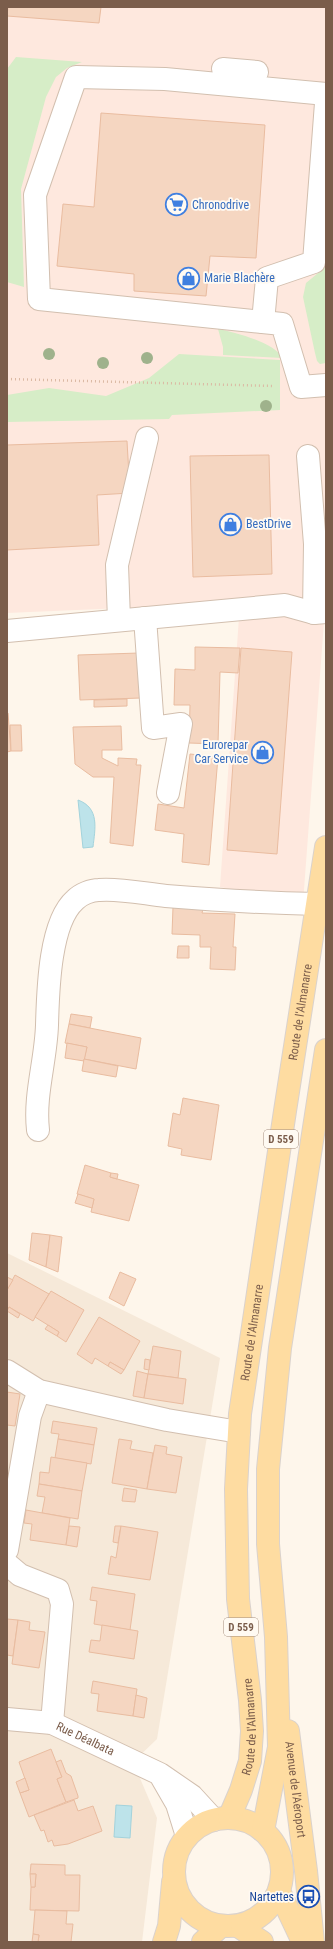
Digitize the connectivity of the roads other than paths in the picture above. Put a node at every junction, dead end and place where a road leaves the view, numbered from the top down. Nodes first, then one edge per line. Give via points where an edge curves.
1 (224, 69) dead end
2 (326, 78) edge
3 (326, 94) edge
4 (326, 103) edge
5 (263, 322) junction
6 (326, 385) edge
7 (147, 438) dead end
8 (308, 456) dead end
9 (320, 613) edge
10 (145, 618) junction
11 (119, 620) junction
12 (7, 630) edge
13 (168, 793) dead end
14 (326, 847) edge
15 (317, 904) junction
16 (326, 1050) edge
17 (38, 1130) dead end
18 (7, 1371) edge
19 (39, 1391) junction
20 (239, 1432) junction
21 (7, 1550) edge
22 (7, 1564) edge
23 (276, 1636) junction
24 (7, 1719) edge
25 (52, 1723) junction
26 (160, 1774) junction
27 (222, 1819) junction
28 (263, 1831) junction
29 (187, 1836) junction
30 (174, 1865) junction
31 (279, 1891) junction
32 (229, 1926) junction
33 (164, 1942) edge
34 (203, 1942) edge
35 (262, 1942) edge
36 (303, 1942) edge
37 (313, 1942) edge

1 - 2 street
3 - 5 street via 164,79 76,77 35,195 39,299
4 - 5 street via 314,262 267,278
5 - 6 street via 282,324 301,387
7 - 11 street via 117,565
8 - 9 street
9 - 10 street via 285,604
10 - 11 street
10 - 13 street via 153,728 181,724
11 - 12 street
14 - 15 main road, Route de l'Almanarre / D 559
15 - 17 street via 100,890 86,893 75,900 66,911 56,939 48,988 47,1046 36,1110
15 - 20 main road, Route de l'Almanarre / D 559
16 - 23 main road, D 559 via 280,1348 268,1469 268,1544
18 - 19 street
19 - 20 street via 167,1420
19 - 21 street via 30,1416
20 - 27 main road, Route de l'Almanarre / D 559 via 236,1489 238,1599 252,1731 250,1761 242,1790
22 - 25 street via 20,1575 58,1590 62,1604
23 - 28 main road, D 559 via 279,1747
23 - 37 main road, Avenue de l'Aéroport
24 - 25 street, Rue Déalbata
25 - 26 street, Rue Déalbata
26 - 27 street, Rue Déalbata
26 - 29 street via 177,1804
27 - 28 main road via 251,1823
27 - 29 main road via 199,1826
28 - 31 main road via 272,1841 280,1858 282,1878
29 - 30 main road via 178,1850
30 - 32 main road via 174,1882 190,1912 204,1921
30 - 33 main road via 169,1926
31 - 32 main road via 263,1914 251,1921
31 - 36 main road
32 - 34 main road
32 - 35 main road

